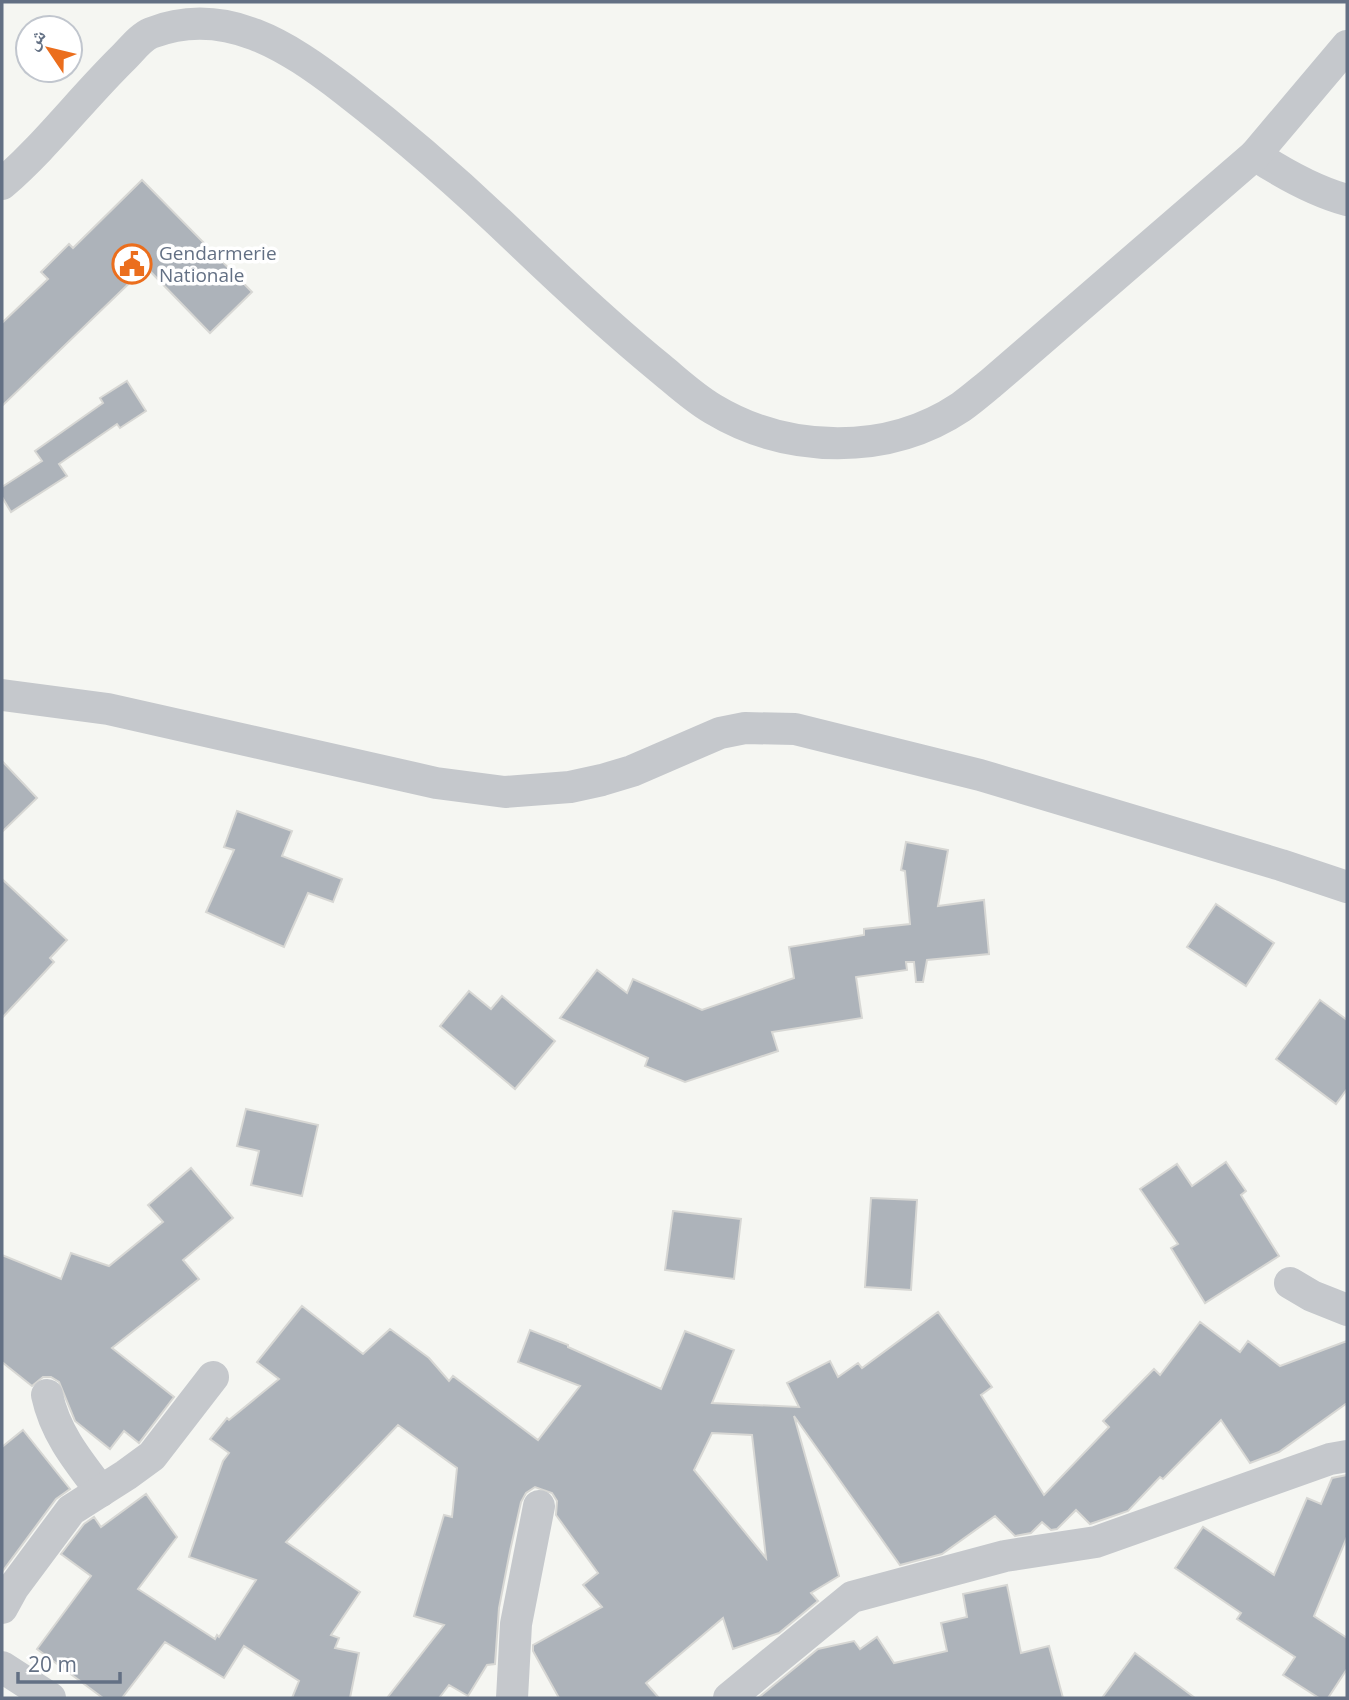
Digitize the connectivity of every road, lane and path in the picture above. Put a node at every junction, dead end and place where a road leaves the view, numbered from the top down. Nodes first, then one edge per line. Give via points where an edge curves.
1 (1347, 46) edge
2 (1255, 155) junction
3 (2, 184) edge
4 (1347, 200) edge
5 (2, 695) edge
6 (1347, 887) edge
7 (1290, 1283) dead end
8 (1347, 1310) edge
9 (213, 1377) dead end
10 (47, 1395) dead end
11 (1347, 1457) edge
12 (101, 1491) junction
13 (539, 1506) dead end
14 (2, 1608) edge
15 (2, 1667) edge
16 (48, 1697) edge
17 (512, 1698) edge
18 (729, 1698) edge

1 - 2 street
2 - 3 street via 960,408 903,433 855,443 780,438 711,408 626,341 411,141 304,59 256,34 199,22 149,33
2 - 4 street via 1323,193
5 - 6 street via 108,709 436,783 505,792 601,780 720,733 745,728 794,729 979,775
7 - 8 street
9 - 12 street via 152,1456
10 - 12 street via 71,1452
11 - 18 street via 1330,1459 1097,1542 1005,1556 852,1598
12 - 14 street via 71,1510
13 - 17 street via 516,1624
15 - 16 street

